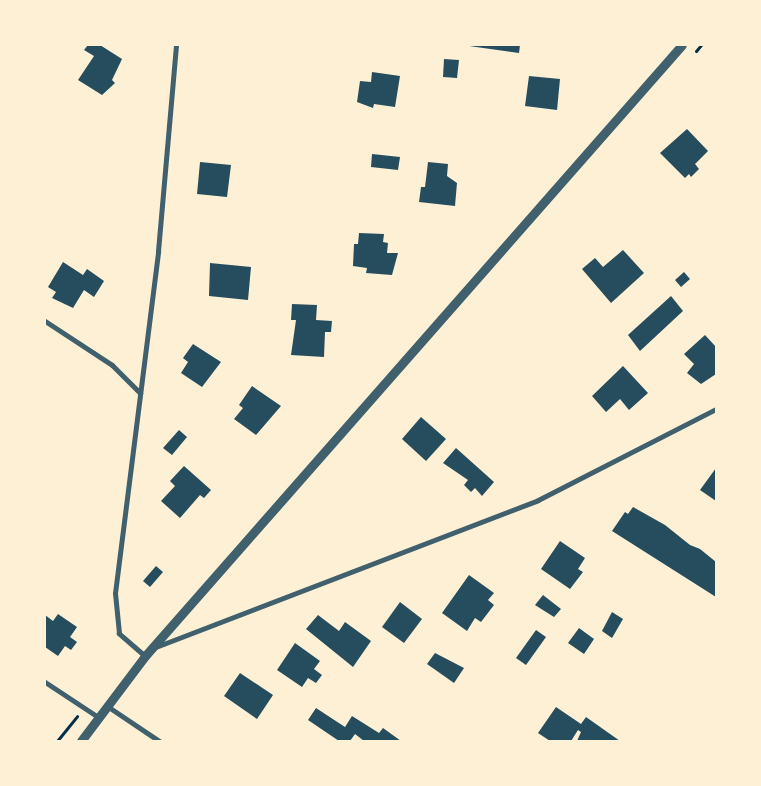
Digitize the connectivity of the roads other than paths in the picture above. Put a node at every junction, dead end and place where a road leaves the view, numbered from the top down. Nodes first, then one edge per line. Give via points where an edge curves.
1 (176, 45) edge
2 (682, 45) edge
3 (45, 321) edge
4 (140, 393) junction
5 (716, 409) edge
6 (152, 649) junction
7 (145, 656) junction
8 (45, 682) edge
9 (107, 705) junction
10 (98, 717) junction
11 (81, 741) edge
12 (159, 741) edge

1 - 4 street via 158,251
2 - 6 street
3 - 4 street via 112,365
4 - 7 street via 115,615 119,633
5 - 6 street via 538,500
6 - 7 street
7 - 9 street
8 - 10 street
9 - 10 street
9 - 12 street
10 - 11 street

